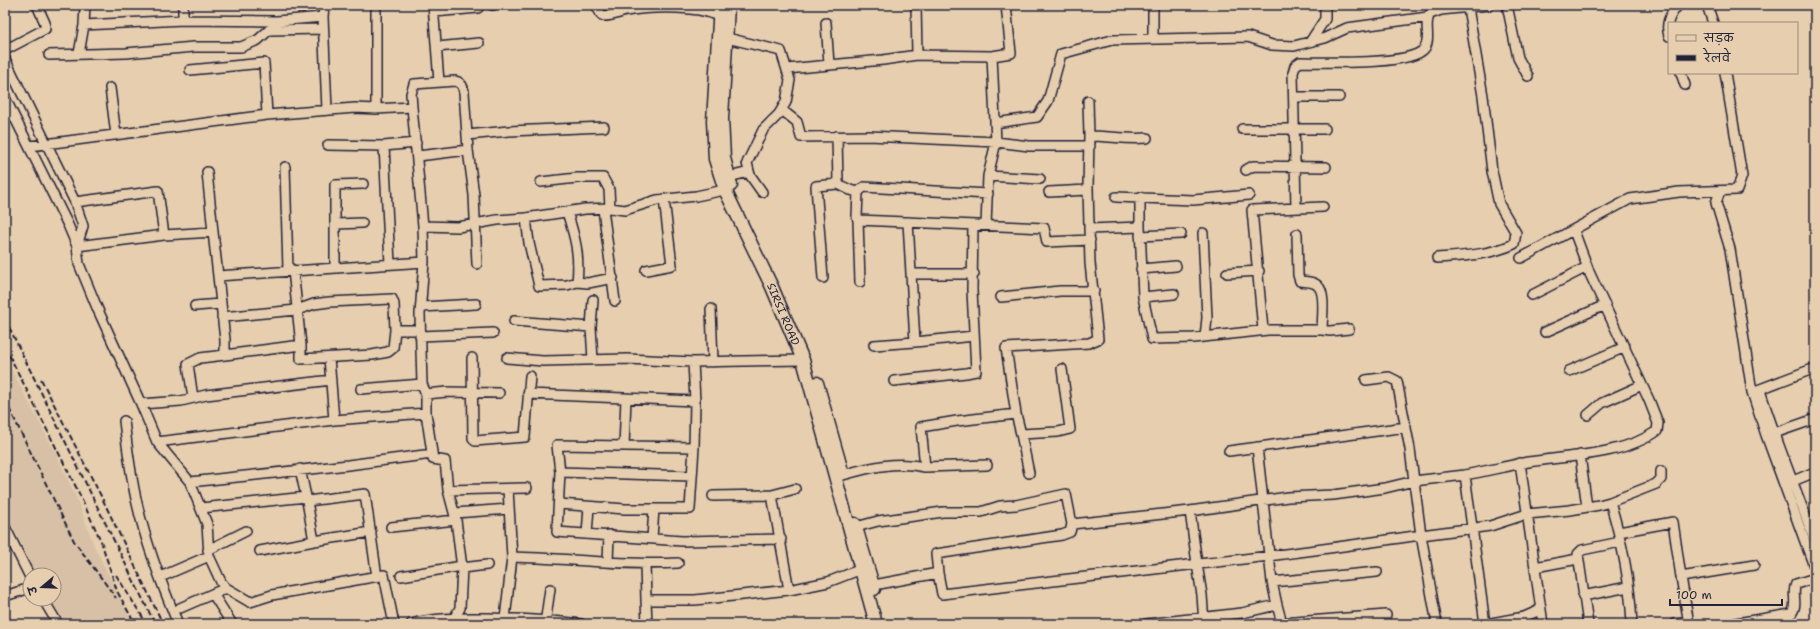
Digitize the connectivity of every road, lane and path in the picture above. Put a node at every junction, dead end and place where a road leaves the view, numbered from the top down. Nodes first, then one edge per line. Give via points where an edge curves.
1 (37, 5) edge
2 (85, 5) edge
3 (182, 5) edge
4 (324, 5) edge
5 (596, 5) edge
6 (728, 5) edge
7 (916, 5) edge
8 (1006, 5) edge
9 (1152, 5) edge
10 (1325, 5) edge
11 (1489, 5) edge
12 (1507, 5) edge
13 (1678, 5) edge
14 (1707, 5) edge
15 (478, 8) dead end
16 (626, 8) edge
17 (1468, 8) junction
18 (434, 9) edge
19 (376, 11) dead end
20 (722, 15) edge
21 (323, 17) junction
22 (1428, 17) junction
23 (183, 20) junction
24 (1713, 22) edge
25 (826, 23) dead end
26 (84, 25) junction
27 (323, 29) junction
28 (1668, 30) edge
29 (727, 38) junction
30 (1153, 39) junction
31 (1310, 42) junction
32 (479, 43) dead end
33 (437, 47) junction
34 (5, 50) edge
35 (79, 54) junction
36 (917, 54) junction
37 (48, 55) dead end
38 (992, 56) junction
39 (5, 59) edge
40 (829, 64) junction
41 (787, 69) junction
42 (190, 70) dead end
43 (1681, 74) edge
44 (1725, 74) edge
45 (1528, 76) dead end
46 (439, 82) junction
47 (1685, 85) dead end
48 (110, 88) dead end
49 (1294, 97) junction
50 (1339, 97) dead end
51 (5, 98) edge
52 (1088, 101) dead end
53 (412, 107) junction
54 (376, 109) junction
55 (326, 110) junction
56 (782, 110) junction
57 (267, 115) junction
58 (995, 123) junction
59 (604, 127) dead end
60 (1242, 129) dead end
61 (1294, 129) junction
62 (1325, 129) dead end
63 (116, 135) junction
64 (467, 135) junction
65 (837, 136) junction
66 (1089, 136) junction
67 (1147, 138) dead end
68 (46, 142) junction
69 (996, 142) junction
70 (416, 143) junction
71 (328, 145) dead end
72 (30, 146) junction
73 (384, 146) junction
74 (1090, 146) junction
75 (468, 150) junction
76 (418, 156) junction
77 (285, 167) dead end
78 (1295, 167) junction
79 (1326, 167) dead end
80 (1246, 170) dead end
81 (207, 172) dead end
82 (749, 172) junction
83 (988, 176) junction
84 (1040, 179) dead end
85 (541, 182) dead end
86 (363, 184) dead end
87 (838, 184) junction
88 (729, 185) junction
89 (1088, 190) junction
90 (1720, 191) junction
91 (762, 192) dead end
92 (858, 192) junction
93 (1049, 192) dead end
94 (988, 194) junction
95 (1248, 195) dead end
96 (1116, 196) dead end
97 (1140, 197) junction
98 (664, 199) junction
99 (75, 202) junction
100 (1323, 207) dead end
101 (606, 208) junction
102 (1296, 208) junction
103 (567, 212) junction
104 (526, 218) junction
105 (858, 220) junction
106 (908, 222) junction
107 (362, 223) dead end
108 (336, 224) junction
109 (475, 224) junction
110 (973, 225) junction
111 (423, 226) junction
112 (986, 226) junction
113 (1089, 230) junction
114 (1140, 231) junction
115 (1574, 231) junction
116 (213, 232) junction
117 (1203, 233) dead end
118 (1180, 234) dead end
119 (1296, 234) dead end
120 (164, 235) junction
121 (1090, 240) junction
122 (77, 246) junction
123 (1437, 258) dead end
124 (1521, 258) dead end
125 (424, 262) junction
126 (390, 264) junction
127 (477, 264) dead end
128 (1176, 266) dead end
129 (335, 267) junction
130 (1587, 267) junction
131 (1141, 269) junction
132 (290, 270) junction
133 (646, 270) dead end
134 (1259, 271) junction
135 (1227, 273) dead end
136 (911, 274) junction
137 (974, 274) junction
138 (218, 276) junction
139 (613, 278) junction
140 (823, 278) dead end
141 (577, 282) junction
142 (860, 282) dead end
143 (1094, 291) junction
144 (1174, 294) dead end
145 (1532, 295) dead end
146 (1143, 297) junction
147 (1000, 298) dead end
148 (592, 300) dead end
149 (615, 301) dead end
150 (220, 304) junction
151 (476, 304) dead end
152 (1605, 305) junction
153 (195, 306) dead end
154 (421, 307) junction
155 (711, 309) dead end
156 (297, 310) junction
157 (222, 317) junction
158 (514, 321) dead end
159 (591, 327) junction
160 (1349, 329) dead end
161 (396, 330) junction
162 (1264, 330) junction
163 (1322, 330) junction
164 (1545, 332) dead end
165 (420, 333) junction
166 (493, 333) dead end
167 (974, 336) junction
168 (1205, 337) junction
169 (915, 342) junction
170 (301, 345) junction
171 (874, 345) dead end
172 (1625, 347) junction
173 (225, 355) junction
174 (329, 358) junction
175 (472, 358) dead end
176 (508, 358) dead end
177 (593, 360) junction
178 (803, 360) junction
179 (693, 362) junction
180 (713, 362) junction
181 (1815, 368) edge
182 (1062, 369) dead end
183 (1569, 371) dead end
184 (530, 376) dead end
185 (331, 380) junction
186 (1366, 380) dead end
187 (894, 381) dead end
188 (422, 384) junction
189 (1642, 384) junction
190 (361, 389) dead end
191 (1756, 391) junction
192 (473, 393) junction
193 (498, 393) dead end
194 (426, 394) junction
195 (528, 394) junction
196 (193, 398) junction
197 (626, 399) junction
198 (695, 401) junction
199 (141, 404) junction
200 (426, 413) junction
201 (1016, 414) junction
202 (1588, 415) dead end
203 (1815, 419) edge
204 (334, 420) junction
205 (124, 421) dead end
206 (1406, 427) junction
207 (1022, 434) junction
208 (1770, 434) junction
209 (157, 442) junction
210 (624, 446) junction
211 (694, 447) junction
212 (1257, 447) junction
213 (1229, 451) dead end
214 (432, 454) junction
215 (1580, 455) junction
216 (1520, 464) junction
217 (986, 465) dead end
218 (925, 467) junction
219 (300, 470) junction
220 (1661, 471) dead end
221 (560, 472) junction
222 (1815, 472) edge
223 (1029, 473) dead end
224 (843, 475) junction
225 (1465, 475) junction
226 (692, 476) junction
227 (1414, 481) junction
228 (1793, 481) junction
229 (190, 482) junction
230 (527, 488) dead end
231 (508, 489) junction
232 (448, 490) junction
233 (795, 490) dead end
234 (772, 495) junction
235 (713, 496) dead end
236 (306, 499) junction
237 (1263, 500) junction
238 (1610, 502) junction
239 (559, 504) junction
240 (589, 507) junction
241 (1588, 507) junction
242 (201, 508) junction
243 (509, 509) junction
244 (654, 509) junction
245 (1190, 511) junction
246 (1527, 514) junction
247 (455, 516) junction
248 (1812, 522) edge
249 (1072, 524) junction
250 (391, 527) dead end
251 (856, 527) junction
252 (1473, 528) junction
253 (6, 530) edge
254 (246, 531) dead end
255 (371, 532) junction
256 (1619, 532) junction
257 (587, 534) junction
258 (609, 535) junction
259 (1421, 535) junction
260 (652, 538) junction
261 (781, 539) junction
262 (314, 541) junction
263 (1620, 542) junction
264 (1815, 542) edge
265 (260, 550) dead end
266 (209, 553) junction
267 (512, 557) junction
268 (1270, 557) junction
269 (1578, 559) junction
270 (608, 562) junction
271 (678, 563) dead end
272 (645, 564) junction
273 (1197, 564) junction
274 (487, 565) dead end
275 (1754, 565) dead end
276 (25, 567) edge
277 (462, 567) junction
278 (1535, 567) junction
279 (1815, 569) edge
280 (859, 570) junction
281 (1378, 572) dead end
282 (938, 573) junction
283 (165, 575) dead end
284 (401, 576) dead end
285 (377, 577) junction
286 (1681, 577) junction
287 (1815, 578) edge
288 (1272, 582) junction
289 (874, 586) junction
290 (1628, 587) junction
291 (226, 588) junction
292 (550, 589) dead end
293 (789, 590) junction
294 (22, 591) edge
295 (213, 594) junction
296 (5, 596) edge
297 (1583, 596) junction
298 (646, 600) junction
299 (1277, 605) junction
300 (47, 607) edge
301 (180, 608) dead end
302 (1540, 610) junction
303 (1386, 615) dead end
304 (505, 618) junction
305 (1204, 620) edge
306 (453, 621) edge
307 (484, 621) edge
308 (545, 622) edge
309 (1760, 622) edge
310 (1688, 623) edge
311 (58, 624) edge
312 (178, 624) edge
313 (232, 624) edge
314 (394, 624) edge
315 (411, 624) edge
316 (581, 624) edge
317 (647, 624) edge
318 (876, 624) edge
319 (884, 624) edge
320 (1146, 624) edge
321 (1282, 624) edge
322 (1437, 624) edge
323 (1486, 624) edge
324 (1543, 624) edge
325 (1588, 624) edge
326 (1632, 624) edge
327 (1675, 624) edge
328 (1730, 624) edge

1 - 34 street via 45,23 44,28
2 - 26 street
3 - 23 street
4 - 21 street
5 - 16 street via 602,16
6 - 20 main road, SIRSI ROAD
7 - 36 street
8 - 38 street via 1011,53
9 - 30 street
10 - 31 street via 1325,20
11 - 17 street
12 - 45 street via 1518,58
13 - 28 street via 1669,18
14 - 24 street
15 - 18 street
16 - 20 street via 690,8
17 - 22 street via 1433,12
17 - 123 street via 1484,96 1493,178 1499,204 1516,233 1514,244 1504,248 1479,254
18 - 33 street
19 - 54 street
20 - 29 main road, SIRSI ROAD
20 - 88 main road, SIRSI ROAD via 713,121 715,160
21 - 23 street via 277,20
21 - 27 street
22 - 31 street via 1347,28
22 - 49 street via 1427,44 1415,56 1369,62 1300,62 1295,66 1293,73
23 - 26 street
25 - 40 street
26 - 35 street
27 - 35 street via 269,30 258,40 241,47 194,47
27 - 55 street
29 - 41 street via 781,51
29 - 88 main road, SIRSI ROAD via 722,120 724,158
30 - 31 street via 1248,37 1272,45 1294,46
30 - 58 street via 1112,40 1060,54 1048,101 1037,117
32 - 33 street
33 - 46 street
35 - 37 street
36 - 38 street
36 - 40 street
38 - 58 street
39 - 68 street
40 - 41 street
41 - 56 street via 790,80
42 - 57 street via 264,63
43 - 47 street
44 - 90 street via 1742,176 1737,190
46 - 53 street via 414,84 411,94
46 - 64 street via 455,81 462,85
48 - 63 street
49 - 50 street
49 - 61 street
51 - 72 street
52 - 66 street
53 - 54 street
53 - 70 street
54 - 55 street
55 - 57 street
56 - 65 street via 797,122 801,137
56 - 82 street via 763,130 747,163
57 - 63 street
58 - 69 street
59 - 64 street
60 - 61 street
61 - 62 street
61 - 78 street
63 - 68 street
64 - 75 street
65 - 69 street
65 - 87 street
66 - 67 street
66 - 74 street
68 - 72 street
68 - 99 street
69 - 74 street via 1029,146
69 - 83 street
70 - 73 street
70 - 76 street
71 - 73 street
72 - 122 street
73 - 126 street
74 - 89 street
75 - 76 street
75 - 109 street
76 - 111 street
77 - 132 street
78 - 79 street
78 - 80 street via 1253,166
78 - 102 street
81 - 116 street
82 - 88 street
82 - 91 street
83 - 84 street
83 - 94 street
85 - 101 street via 603,178 609,188
86 - 108 street via 335,185
87 - 92 street
87 - 140 street via 816,186
88 - 98 street via 696,196
88 - 178 main road, SIRSI ROAD
88 - 224 main road, SIRSI ROAD via 779,283 802,336
89 - 93 street
89 - 113 street
90 - 115 street via 1679,192 1630,199
90 - 191 street via 1716,203 1730,249
92 - 94 street via 864,187
92 - 105 street
94 - 112 street
95 - 97 street via 1193,200
96 - 97 street
97 - 114 street
98 - 101 street via 625,210
98 - 133 street via 672,265
99 - 120 street via 158,191
99 - 122 street via 83,226
100 - 102 street
101 - 103 street
101 - 139 street
102 - 134 street via 1252,210
103 - 104 street
103 - 141 street via 579,263
104 - 109 street
104 - 141 street via 539,286
105 - 106 street
105 - 142 street
106 - 110 street
106 - 136 street
107 - 108 street
108 - 129 street
109 - 111 street via 458,227
109 - 127 street
110 - 112 street
110 - 137 street
111 - 125 street
112 - 121 street via 1044,228 1047,242
113 - 114 street
113 - 121 street
114 - 118 street
114 - 131 street
115 - 124 street
115 - 130 street
116 - 120 street
116 - 138 street
117 - 168 street via 1207,318
119 - 163 street via 1300,281 1319,286 1323,294
120 - 122 street
121 - 143 street
122 - 199 street via 80,264 98,310
125 - 126 street
125 - 154 street
126 - 129 street
128 - 131 street
129 - 132 street
130 - 145 street
130 - 152 street
131 - 146 street
132 - 138 street
132 - 156 street
134 - 135 street
134 - 162 street
136 - 137 street
136 - 169 street
137 - 167 street
138 - 150 street
139 - 141 street via 588,283
139 - 149 street
143 - 147 street via 1060,291
143 - 201 street via 1098,339 1089,343 1006,348
144 - 146 street
146 - 168 street via 1152,339
148 - 159 street
150 - 153 street
150 - 157 street
151 - 154 street
152 - 164 street
152 - 172 street
154 - 165 street
155 - 180 street
156 - 157 street
156 - 161 street via 328,302 392,299
156 - 170 street
157 - 173 street
158 - 159 street
159 - 177 street
160 - 163 street
161 - 165 street
161 - 174 street via 393,348 388,352
162 - 163 street
162 - 168 street
165 - 166 street
165 - 188 street
167 - 169 street
167 - 187 street via 976,371
169 - 171 street
170 - 173 street
170 - 174 street via 301,359
172 - 183 street
172 - 189 street
173 - 196 street via 200,358 188,364
174 - 185 street
175 - 192 street
176 - 177 street via 543,361
177 - 179 street
178 - 180 street
178 - 280 main road, SIRSI ROAD
179 - 180 street
179 - 198 street
181 - 191 street
182 - 207 street via 1070,429
184 - 195 street
185 - 196 street
185 - 204 street
186 - 206 street via 1389,377 1396,381
188 - 190 street
188 - 194 street
189 - 202 street via 1608,400
189 - 215 street via 1658,423 1657,431 1629,444
191 - 208 street
192 - 193 street
192 - 194 street
192 - 195 street via 475,441 525,437
194 - 200 street
195 - 197 street
196 - 199 street
197 - 198 street
197 - 210 street
198 - 211 street
199 - 209 street
200 - 204 street
200 - 214 street
201 - 207 street
201 - 218 street via 921,427
203 - 208 street
204 - 209 street
205 - 312 street via 135,494 144,530
206 - 212 street
206 - 227 street
207 - 223 street
208 - 228 street
208 - 279 street
209 - 229 street
210 - 211 street
210 - 221 street via 557,445
211 - 226 street
212 - 213 street
212 - 237 street
214 - 219 street
214 - 232 street via 434,460 445,461
215 - 216 street
215 - 241 street
216 - 225 street
216 - 246 street
217 - 218 street
218 - 224 street via 912,464 885,465
219 - 229 street
219 - 236 street
220 - 238 street via 1661,479 1656,484
221 - 226 street
221 - 239 street
222 - 228 street
224 - 251 main road, SIRSI ROAD
225 - 227 street
225 - 252 street
226 - 244 street via 690,509
227 - 237 street via 1333,495
227 - 259 street
228 - 248 street
229 - 242 street
230 - 231 street
231 - 232 street
231 - 243 street
232 - 247 street
233 - 234 street
234 - 235 street
234 - 261 street
236 - 242 street
236 - 255 street via 365,494
236 - 262 street
237 - 245 street
237 - 268 street
238 - 241 street
238 - 256 street
239 - 240 street
239 - 257 street via 557,532
240 - 244 street
240 - 257 street
241 - 246 street
242 - 266 street via 207,524
243 - 247 street
243 - 267 street
244 - 260 street
245 - 249 street
245 - 273 street
246 - 252 street via 1490,526
246 - 278 street
247 - 250 street
247 - 277 street
248 - 264 street
249 - 251 street via 1066,494 981,512 943,512
249 - 282 street via 1070,532 1062,535 936,554
251 - 289 main road, SIRSI ROAD
252 - 259 street
252 - 323 street
253 - 276 street
254 - 266 street
255 - 262 street
255 - 285 street
256 - 263 street
256 - 286 street via 1673,522
257 - 258 street
258 - 260 street
258 - 270 street
259 - 268 street
259 - 322 street
260 - 261 street
261 - 293 street
262 - 265 street
263 - 269 street via 1582,550 1578,554
263 - 290 street
266 - 283 street
266 - 291 street
267 - 270 street via 555,557
267 - 304 street
268 - 273 street
268 - 288 street
269 - 278 street
269 - 297 street
270 - 272 street
271 - 272 street
272 - 298 street
273 - 282 street via 942,594
273 - 305 street
274 - 277 street
275 - 286 street
277 - 284 street
277 - 306 street via 460,608
278 - 302 street
280 - 293 street via 828,582
280 - 318 main road, SIRSI ROAD via 866,584
281 - 288 street
282 - 289 street
285 - 291 street via 278,594 250,602
285 - 314 street via 384,575
286 - 310 street
287 - 309 street via 1794,587 1795,606 1791,614
288 - 299 street
289 - 319 main road, SIRSI ROAD
290 - 297 street
290 - 326 street
291 - 295 street
292 - 308 street
293 - 298 street via 694,600
294 - 296 street
295 - 301 street
295 - 313 street
297 - 325 street
298 - 317 street
299 - 305 street
299 - 321 street
300 - 311 street
302 - 323 street
302 - 324 street
303 - 321 street
304 - 307 street
304 - 308 street
305 - 320 street
306 - 307 street
306 - 315 street via 429,619
308 - 316 street
309 - 328 street
310 - 327 street

